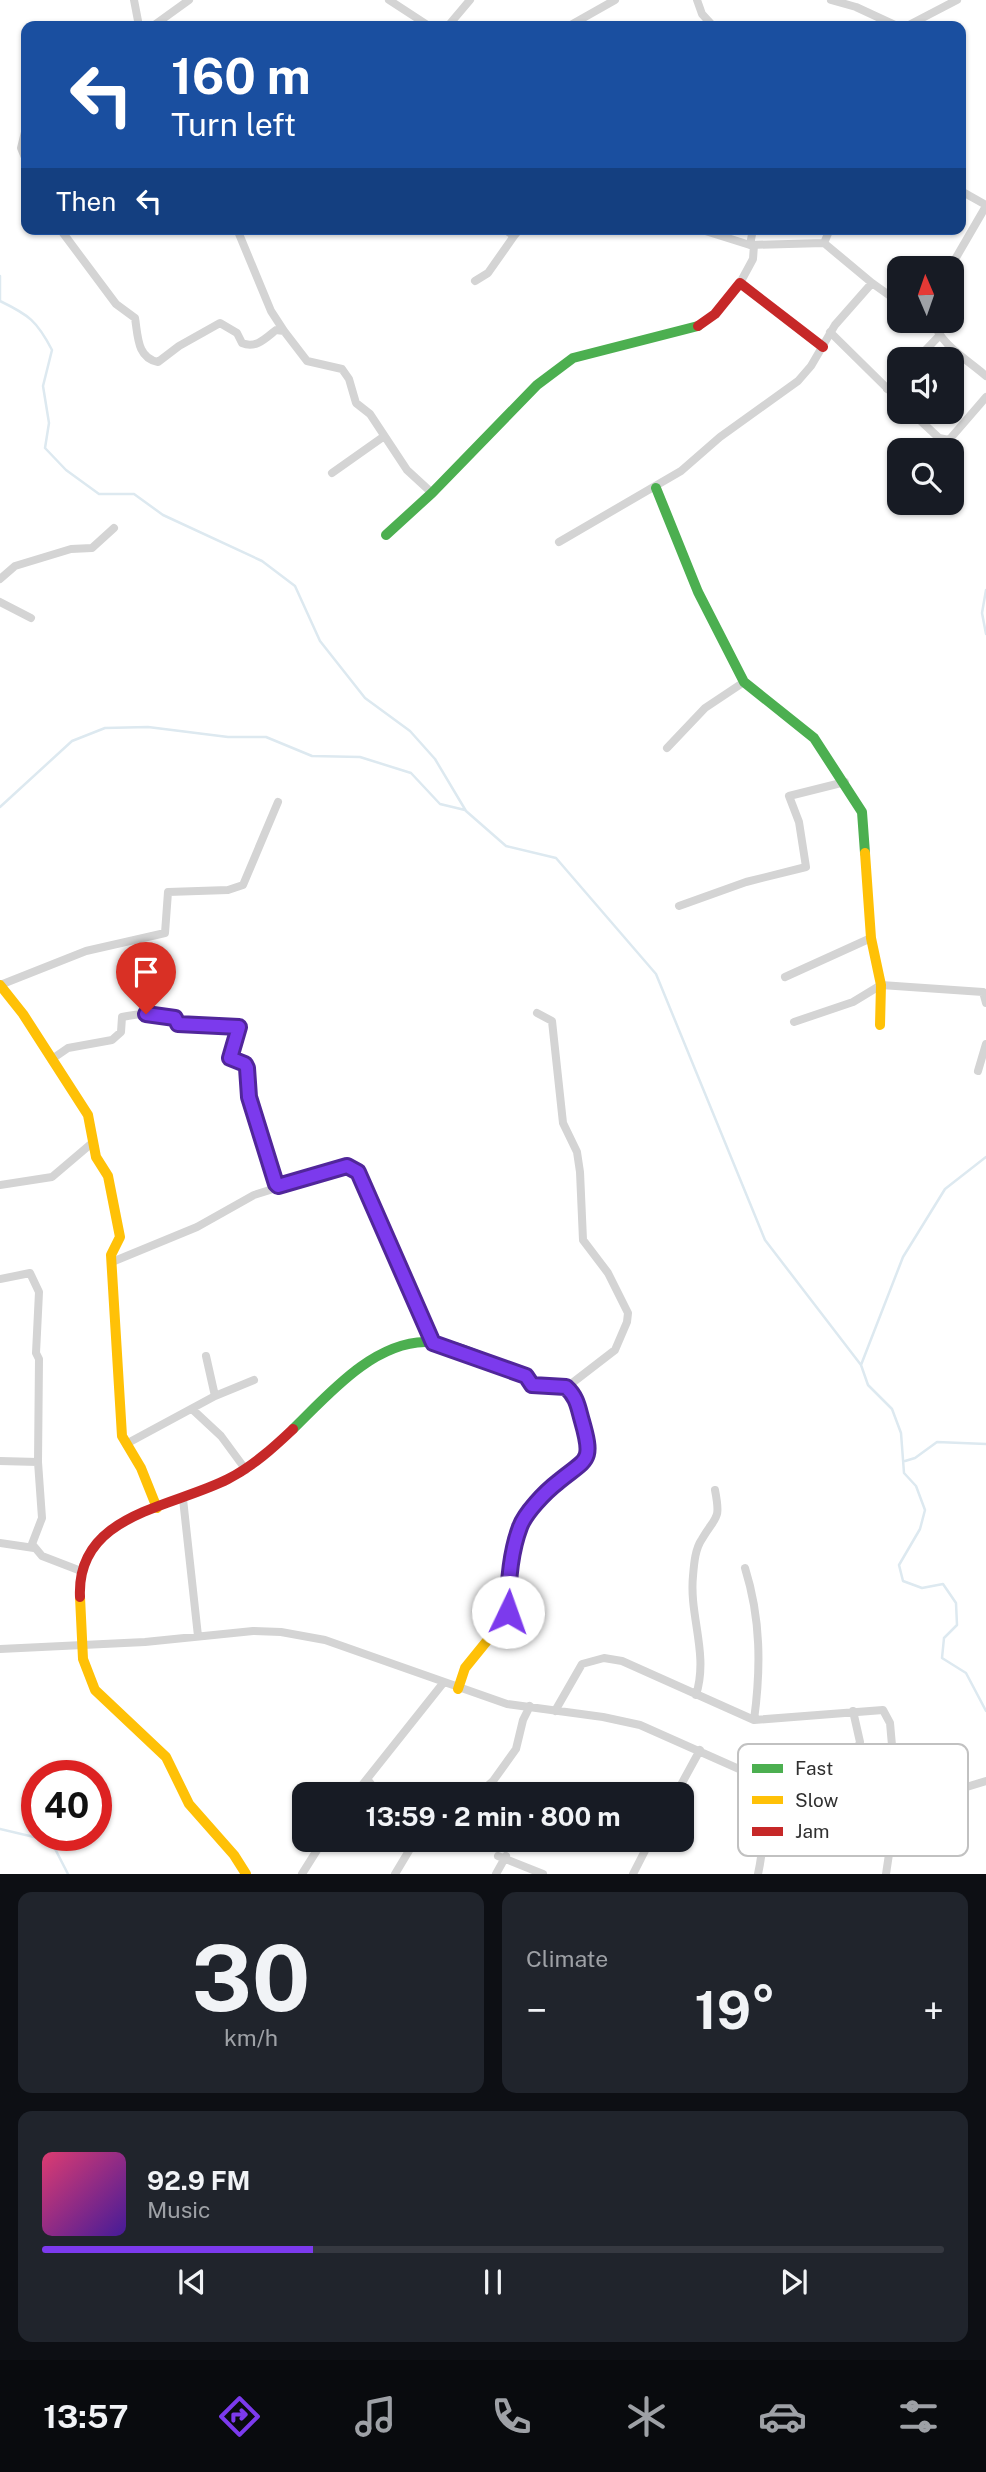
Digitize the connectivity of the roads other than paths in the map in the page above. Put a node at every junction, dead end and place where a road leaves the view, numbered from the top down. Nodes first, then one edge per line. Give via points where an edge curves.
1 (134, 0) edge
2 (189, 0) edge
3 (389, 0) edge
4 (470, 0) edge
5 (697, 0) edge
6 (831, 0) edge
7 (957, 0) edge
8 (611, 1) edge
9 (138, 21) edge
10 (160, 21) edge
11 (421, 21) edge
12 (452, 21) edge
13 (577, 21) edge
14 (708, 21) edge
15 (886, 21) edge
16 (916, 21) edge
17 (966, 195) edge
18 (985, 211) edge
19 (64, 235) edge
20 (239, 235) edge
21 (516, 235) edge
22 (719, 235) edge
23 (753, 235) edge
24 (827, 235) edge
25 (824, 243) junction
26 (752, 245) junction
27 (957, 256) edge
28 (475, 281) dead end
29 (740, 283) junction
30 (872, 283) junction
31 (887, 294) edge
32 (284, 331) junction
33 (830, 332) junction
34 (941, 333) edge
35 (823, 347) junction
36 (985, 374) edge
37 (887, 389) edge
38 (986, 397) edge
39 (964, 423) edge
40 (924, 424) edge
41 (963, 424) edge
42 (383, 437) junction
43 (331, 473) dead end
44 (656, 488) junction
45 (432, 494) junction
46 (114, 528) dead end
47 (386, 535) dead end
48 (559, 542) dead end
49 (0, 579) edge
50 (0, 603) edge
51 (31, 618) dead end
52 (744, 682) junction
53 (667, 748) dead end
54 (845, 782) junction
55 (278, 802) dead end
56 (678, 906) dead end
57 (872, 937) junction
58 (785, 977) dead end
59 (0, 985) edge
60 (881, 985) junction
61 (986, 1003) edge
62 (537, 1013) dead end
63 (794, 1022) dead end
64 (880, 1025) dead end
65 (986, 1044) edge
66 (52, 1059) junction
67 (978, 1071) dead end
68 (92, 1143) junction
69 (0, 1185) edge
70 (278, 1186) junction
71 (112, 1262) junction
72 (0, 1279) edge
73 (433, 1343) junction
74 (205, 1356) dead end
75 (254, 1380) dead end
76 (566, 1387) junction
77 (215, 1396) junction
78 (192, 1409) junction
79 (126, 1444) junction
80 (0, 1461) edge
81 (38, 1462) junction
82 (246, 1470) junction
83 (715, 1490) dead end
84 (183, 1499) junction
85 (157, 1508) junction
86 (0, 1543) edge
87 (34, 1548) junction
88 (745, 1568) dead end
89 (81, 1571) junction
90 (198, 1636) junction
91 (84, 1644) junction
92 (0, 1649) edge
93 (444, 1682) junction
94 (458, 1689) junction
95 (696, 1695) junction
96 (530, 1706) junction
97 (555, 1711) junction
98 (853, 1711) junction
99 (754, 1720) junction
100 (859, 1744) edge
101 (891, 1744) edge
102 (700, 1750) junction
103 (738, 1767) edge
104 (368, 1779) junction
105 (986, 1781) edge
106 (365, 1782) edge
107 (370, 1782) edge
108 (493, 1782) edge
109 (683, 1782) edge
110 (968, 1787) edge
111 (316, 1852) edge
112 (408, 1852) edge
113 (644, 1852) edge
114 (762, 1856) edge
115 (889, 1856) edge
116 (246, 1874) edge
117 (302, 1874) edge
118 (395, 1874) edge
119 (496, 1874) edge
120 (543, 1874) edge
121 (633, 1874) edge
122 (758, 1874) edge
123 (886, 1874) edge

1 - 9 street
2 - 10 street
3 - 11 street
4 - 12 street
5 - 14 street
6 - 15 street
7 - 16 street
8 - 13 street
17 - 18 street
18 - 27 street
19 - 32 street via 116,304 135,318 142,353 150,360 158,362 220,323 249,346 276,330
20 - 32 street
21 - 28 street via 488,273
22 - 26 street
23 - 26 street
24 - 25 street
25 - 26 street
25 - 30 street
26 - 29 street via 753,259
29 - 35 street
29 - 45 street via 715,314 698,326 573,358 537,385
30 - 31 street
30 - 33 street
32 - 42 street via 307,361 342,369 356,403 370,414
33 - 35 street
33 - 37 street
34 - 36 street
35 - 44 street via 798,381
38 - 39 street
40 - 41 street via 939,438 949,440
42 - 43 street
42 - 45 street
44 - 48 street
44 - 52 street via 698,592
45 - 47 street
46 - 49 street via 92,548 15,566
50 - 51 street
52 - 53 street via 705,708
52 - 54 street via 814,738
54 - 56 street via 789,796 799,822 806,866
54 - 57 street via 862,812
55 - 59 street via 243,885 228,890 168,892 165,933 86,951
57 - 58 street
57 - 60 street
59 - 66 street
60 - 61 street via 982,992
60 - 63 street via 853,1002
60 - 64 street
62 - 76 street via 552,1021 563,1124 577,1152 580,1172 583,1240 608,1273 628,1313 615,1350
65 - 67 street
66 - 68 street via 88,1115
66 - 70 street via 68,1048 112,1040 121,1032 122,1017 133,1014 162,1014 178,1024 239,1027 230,1058 247,1068 251,1106
68 - 69 street via 52,1177
68 - 71 street via 108,1176 120,1237
70 - 71 street via 156,1246
70 - 73 street via 347,1166 358,1172
71 - 79 street
72 - 81 street via 30,1273 39,1292
73 - 76 street via 526,1376 532,1385
73 - 82 street via 415,1343 376,1359 321,1400
74 - 77 street
75 - 77 street
76 - 94 street via 575,1395 588,1442 586,1456 580,1468 557,1482 519,1528 507,1584 508,1615 465,1668
77 - 78 street
78 - 79 street
78 - 82 street via 221,1436
79 - 85 street
80 - 81 street
81 - 87 street via 42,1518
82 - 84 street
83 - 95 street via 719,1510 696,1553 692,1578 701,1649
84 - 85 street
84 - 90 street
85 - 89 street via 102,1536 87,1553
86 - 87 street
87 - 89 street via 42,1556
88 - 99 street via 755,1597 760,1669
89 - 91 street
90 - 91 street
90 - 93 street via 253,1631 325,1640
91 - 92 street
91 - 116 street via 86,1670 101,1700 165,1755 190,1806
93 - 94 street
93 - 104 street
94 - 96 street
95 - 97 street via 622,1661 604,1658 582,1664
95 - 99 street
96 - 97 street
96 - 108 street via 516,1749
97 - 102 street via 640,1726
98 - 99 street
98 - 100 street
98 - 101 street via 887,1712
102 - 103 street
102 - 109 street
104 - 106 street
104 - 107 street
105 - 110 street
111 - 117 street
112 - 118 street
113 - 121 street
114 - 122 street
115 - 123 street
119 - 120 street via 502,1856

